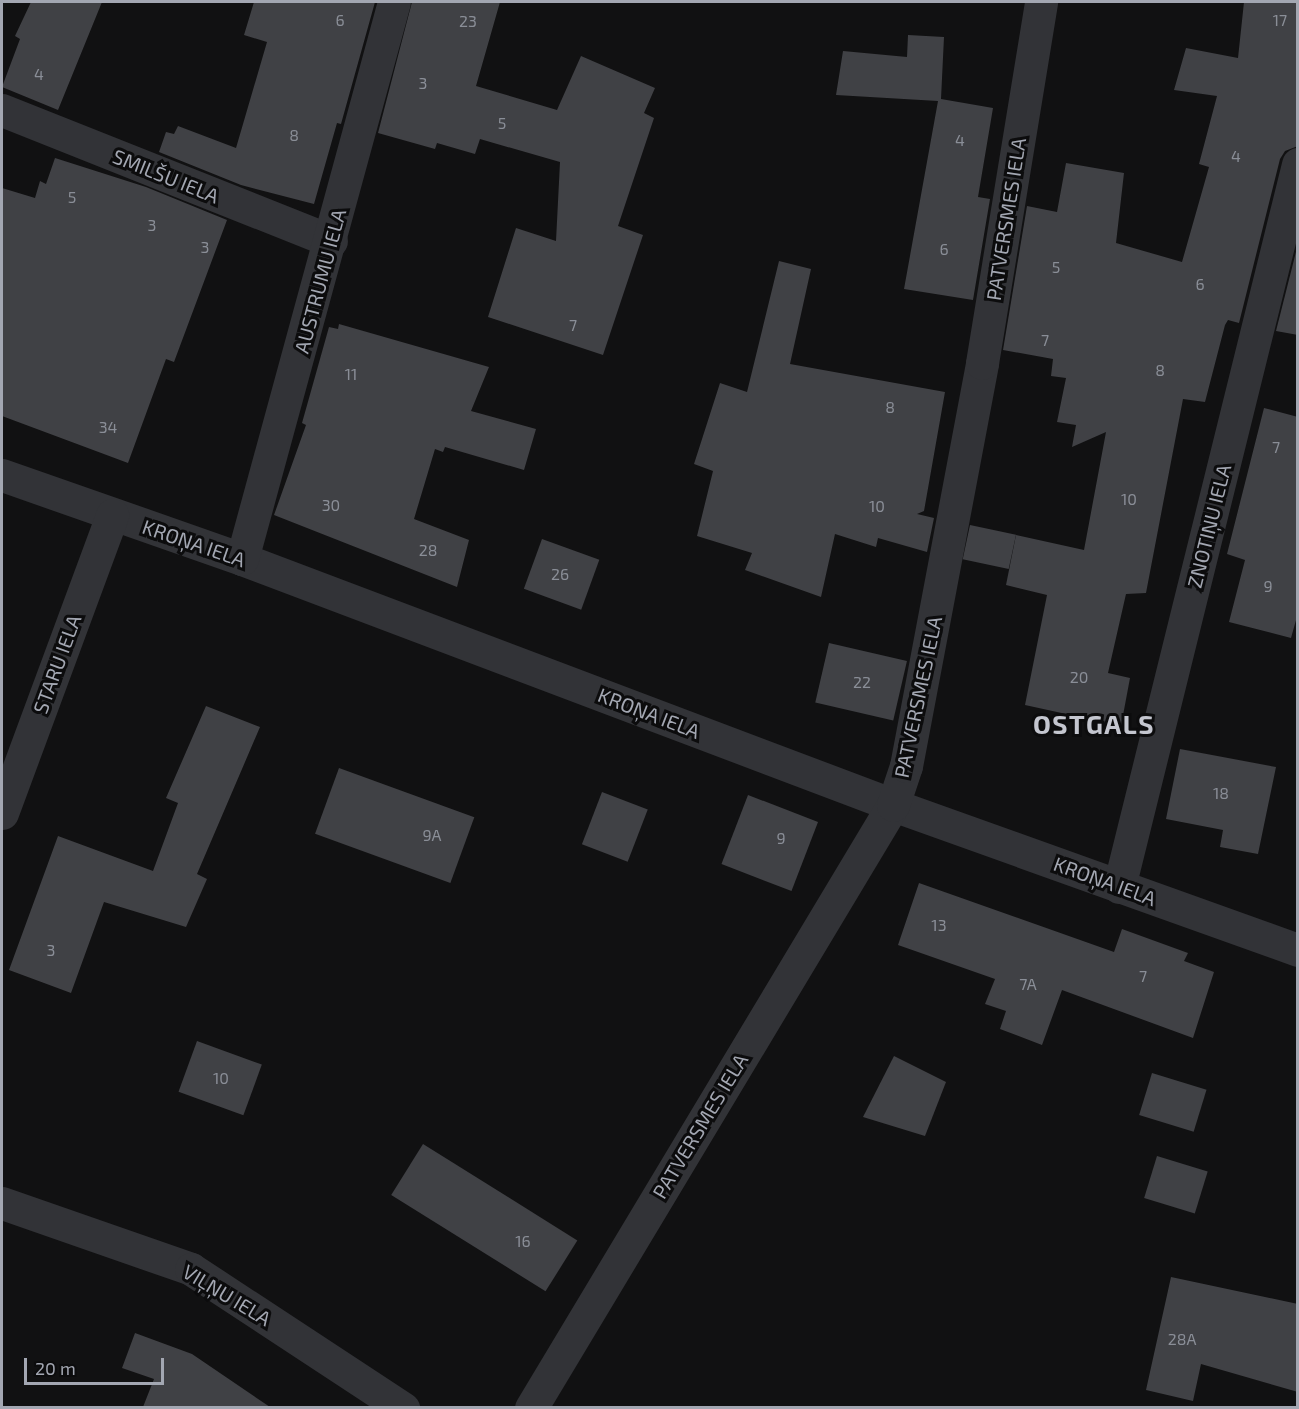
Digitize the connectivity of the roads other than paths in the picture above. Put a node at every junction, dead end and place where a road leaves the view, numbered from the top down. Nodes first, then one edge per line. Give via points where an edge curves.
1 (394, 2) edge
2 (1041, 2) edge
3 (2, 110) edge
4 (1298, 164) edge
5 (331, 241) junction
6 (2, 474) edge
7 (112, 515) junction
8 (242, 559) junction
9 (893, 805) junction
10 (2, 813) edge
11 (1119, 887) junction
12 (1298, 950) edge
13 (2, 1203) edge
14 (403, 1407) edge
15 (531, 1407) edge

1 - 5 street, AUSTRUMU IELA
2 - 9 street, PATVERSMES IELA via 974,409 906,766
3 - 5 street, SMILŠU IELA
4 - 11 street, ZNOTIŅU IELA
5 - 8 street, AUSTRUMU IELA
6 - 7 street, KROŅA IELA
7 - 8 street, KROŅA IELA
7 - 10 street, STARU IELA
8 - 9 street, KROŅA IELA
9 - 11 street, KROŅA IELA
9 - 15 street, PATVERSMES IELA
11 - 12 street, KROŅA IELA
13 - 14 street, VIĻŅU IELA via 191,1269

